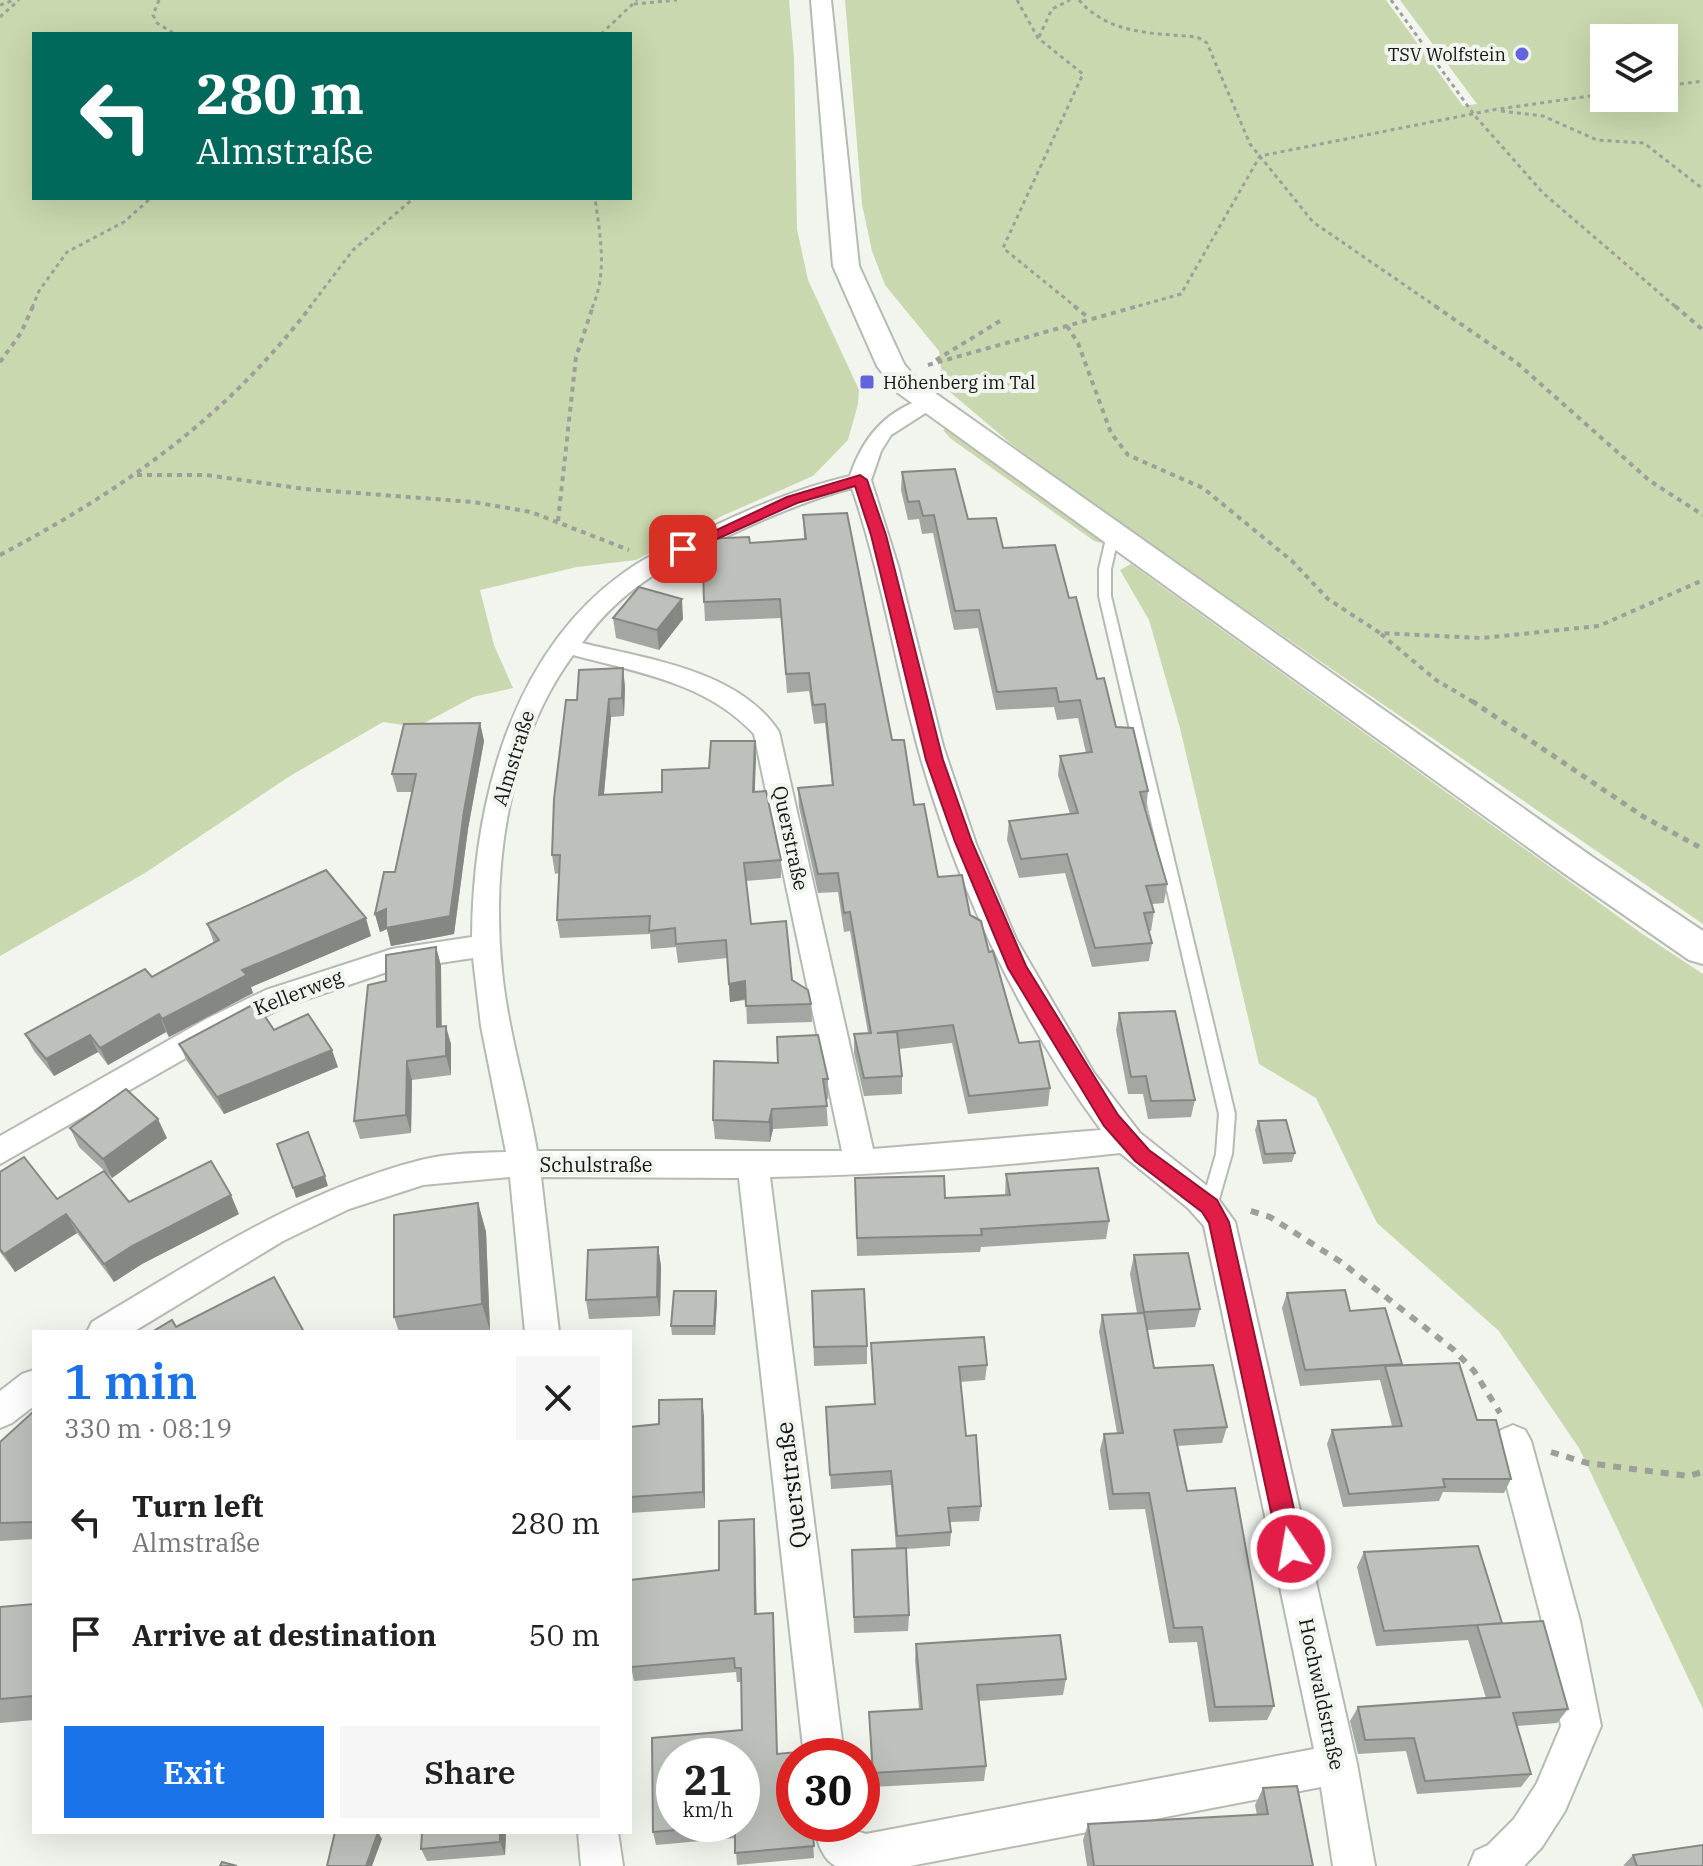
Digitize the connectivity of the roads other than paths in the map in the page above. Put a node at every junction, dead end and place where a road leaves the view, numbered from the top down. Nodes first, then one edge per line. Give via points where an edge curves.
1 (821, 0) edge
2 (931, 403) junction
3 (860, 480) junction
4 (1113, 534) junction
5 (566, 646) junction
6 (486, 945) junction
7 (1703, 950) edge
8 (1127, 1140) junction
9 (0, 1151) edge
10 (860, 1163) junction
11 (524, 1164) junction
12 (753, 1165) junction
13 (1209, 1206) junction
14 (107, 1330) edge
15 (542, 1330) edge
16 (32, 1387) edge
17 (0, 1412) edge
18 (1513, 1441) road end
19 (822, 1738) edge
20 (1337, 1764) junction
21 (598, 1834) edge
22 (839, 1842) edge
23 (602, 1866) edge
24 (1354, 1866) edge
25 (1490, 1866) edge

1 - 2 main road via 850,281 897,375
2 - 3 street via 884,429 870,449
2 - 4 main road
3 - 5 street, Almstraße via 792,500 658,561 616,590
3 - 8 street, Hochwaldstraße via 879,535 935,760 989,908 1067,1053
4 - 7 main road
4 - 13 lane via 1105,596 1227,1114 1224,1154
5 - 6 street, Almstraße via 531,701 502,785
5 - 10 street, Querstraße via 720,691 766,732
6 - 9 street, Kellerweg via 392,960 276,998
6 - 11 street, Almstraße
8 - 10 street, Schulstraße
8 - 13 street, Hochwaldstraße
10 - 12 street, Schulstraße
11 - 12 street, Schulstraße
11 - 14 street, Schulstraße via 423,1172 339,1199 231,1253
11 - 15 street, Almstraße
12 - 19 street, Querstraße
13 - 20 street, Hochwaldstraße via 1225,1242
16 - 17 street
18 - 25 street via 1561,1621 1581,1726 1536,1821
20 - 22 street via 866,1854 844,1849
20 - 24 street, Hochwaldstraße
21 - 23 street

